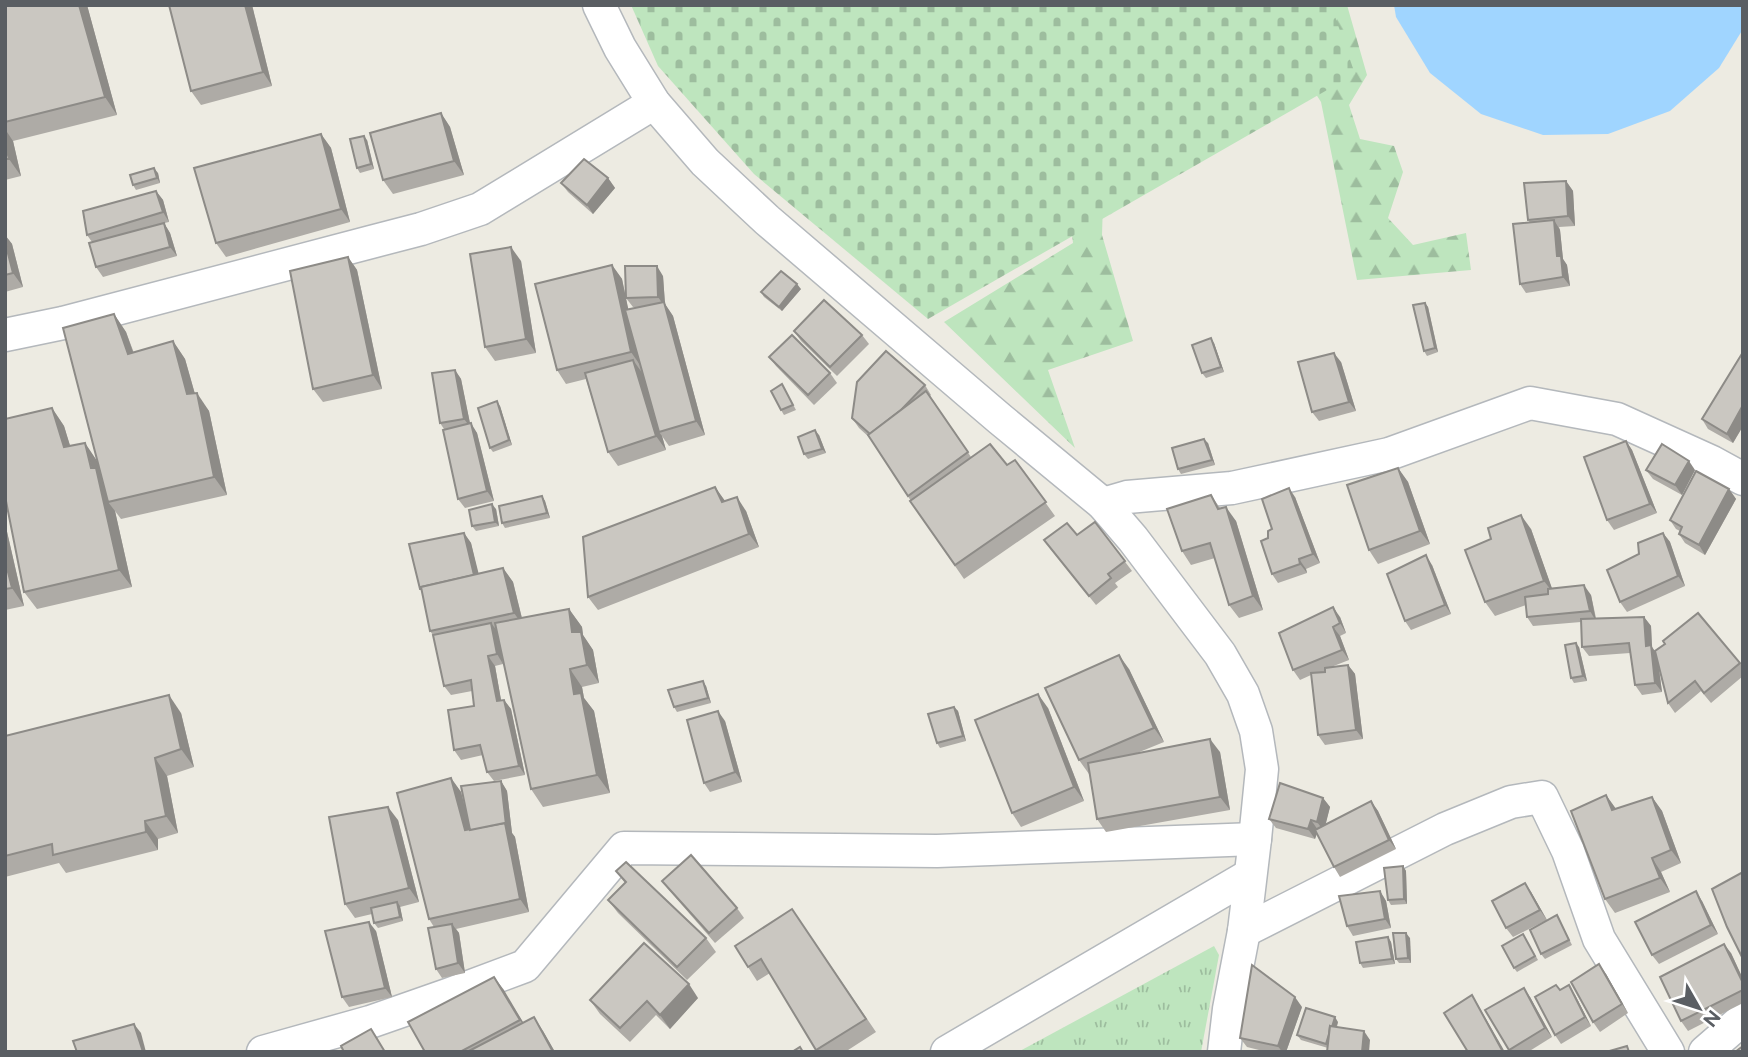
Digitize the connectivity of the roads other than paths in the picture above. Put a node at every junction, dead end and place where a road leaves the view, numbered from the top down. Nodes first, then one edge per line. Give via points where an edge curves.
1 (599, 5) edge
2 (654, 103) junction
3 (5, 335) edge
4 (1743, 479) edge
5 (1102, 504) junction
6 (1255, 839) junction
7 (1250, 875) junction
8 (1244, 931) junction
9 (1743, 1018) edge
10 (263, 1052) edge
11 (947, 1052) edge
12 (1224, 1052) edge
13 (1668, 1052) edge
14 (1705, 1052) edge

1 - 2 street
2 - 3 street via 480,209 396,236
2 - 5 street via 705,162 767,220
4 - 5 street via 1617,419 1530,403 1389,454 1232,488 1127,497
5 - 6 street via 1220,654 1243,694 1256,731 1262,769
6 - 7 street
6 - 10 street via 937,851 624,848 525,966 370,1021
7 - 8 street
7 - 11 street
8 - 12 street
8 - 13 street via 1445,828 1511,802 1542,797 1568,851 1599,940
9 - 14 street

